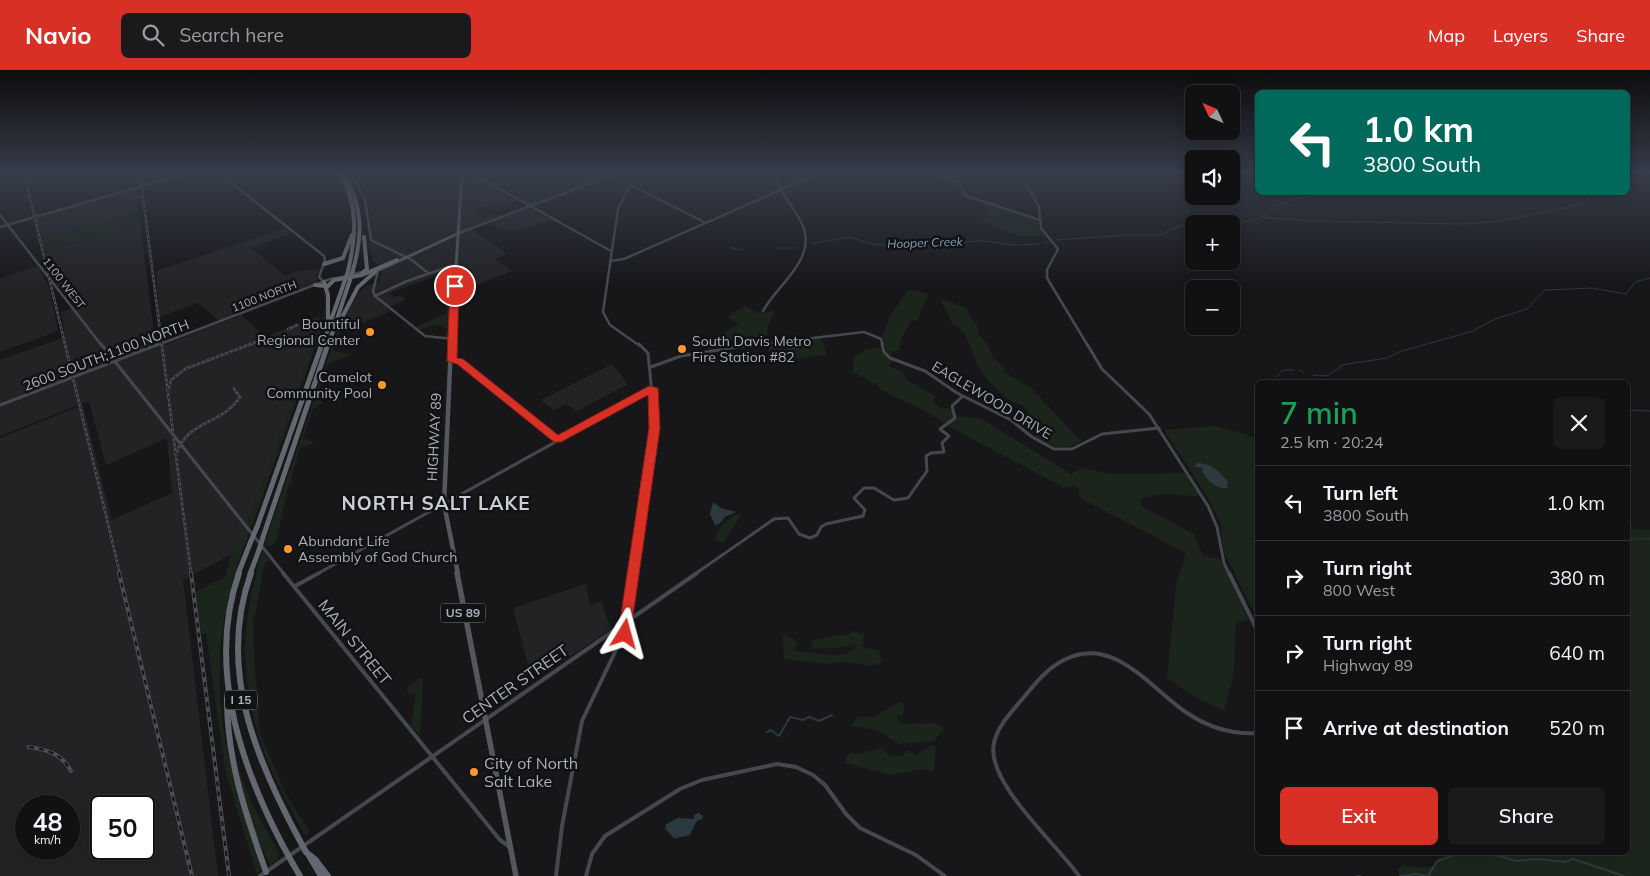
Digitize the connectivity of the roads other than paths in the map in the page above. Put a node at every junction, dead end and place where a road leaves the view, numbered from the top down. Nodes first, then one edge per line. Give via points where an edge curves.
1 (58, 211) edge
2 (267, 211) edge
3 (355, 211) edge
4 (360, 211) edge
5 (366, 211) edge
6 (460, 211) edge
7 (517, 211) edge
8 (537, 211) edge
9 (618, 211) edge
10 (682, 211) edge
11 (735, 211) edge
12 (792, 211) edge
13 (1011, 211) edge
14 (1039, 211) edge
15 (0, 215) edge
16 (1040, 220) junction
17 (356, 222) junction
18 (706, 223) junction
19 (362, 224) junction
20 (8, 225) junction
21 (0, 227) edge
22 (459, 233) junction
23 (611, 251) junction
24 (405, 257) junction
25 (397, 260) junction
26 (324, 261) junction
27 (610, 261) junction
28 (457, 264) junction
29 (368, 266) junction
30 (377, 270) junction
31 (359, 273) junction
32 (428, 273) junction
33 (347, 280) junction
34 (323, 281) junction
35 (315, 285) junction
36 (327, 287) junction
37 (375, 296) junction
38 (763, 311) dead end
39 (219, 323) joint
40 (326, 330) junction
41 (453, 339) junction
42 (328, 347) junction
43 (452, 361) junction
44 (115, 362) junction
45 (659, 365) junction
46 (651, 366) junction
47 (651, 371) junction
48 (653, 388) junction
49 (963, 396) junction
50 (0, 405) edge
51 (1158, 428) junction
52 (558, 440) junction
53 (444, 504) junction
54 (295, 586) junction
55 (628, 612) junction
56 (637, 614) junction
57 (628, 621) junction
58 (1255, 626) edge
59 (227, 688) junction
60 (485, 721) junction
61 (1255, 733) edge
62 (432, 756) junction
63 (511, 847) junction
64 (306, 852) junction
65 (263, 874) edge
66 (300, 876) edge
67 (320, 876) edge
68 (328, 876) edge
69 (516, 876) edge
70 (556, 876) edge
71 (586, 876) edge
72 (945, 876) edge
73 (1079, 876) edge

1 - 20 street
2 - 26 street via 324,255
3 - 17 highway, I 15
4 - 19 highway, I 15
5 - 24 street via 370,240
6 - 22 main road, US 89
7 - 22 street
8 - 23 street
9 - 23 street
10 - 18 street
11 - 18 street
12 - 38 street via 804,229 806,249 802,260 772,295
13 - 16 street
14 - 16 street
15 - 20 street, 1100 WEST
16 - 51 street via 1042,229 1059,251 1047,268 1047,278 1099,363 1115,383 1142,406
17 - 26 highway via 343,258
17 - 31 highway, I 15 via 353,250
18 - 27 street via 624,259
19 - 29 highway
19 - 31 highway, I 15
20 - 21 street
20 - 44 street, 1100 WEST
22 - 24 main road via 429,243
22 - 28 main road, HIGHWAY 89 / US 89
23 - 27 street
24 - 25 main road
24 - 30 main road
24 - 32 street
25 - 30 main road
25 - 31 highway
26 - 34 street via 318,277
27 - 46 street via 604,317 611,326 646,350
28 - 32 street
28 - 41 main road, HIGHWAY 89 / US 89
29 - 30 highway
29 - 31 highway
30 - 31 highway
30 - 31 street, 1100 NORTH
30 - 37 street
31 - 33 highway, I 15, bridge
31 - 34 street, 1100 NORTH
31 - 36 highway via 336,279
31 - 42 highway
32 - 37 street
33 - 40 highway, I 15
33 - 42 highway, I 15
34 - 35 street, 1100 NORTH
34 - 36 highway
35 - 36 highway
35 - 39 street, 1100 NORTH
36 - 40 highway
37 - 41 street via 425,336
39 - 44 street, 2600 SOUTH;1100 NORTH
40 - 59 highway, I 15, bridge via 232,593 228,618
41 - 43 main road, HIGHWAY 89 / US 89
42 - 64 highway, I 15, bridge via 263,537 241,608 238,636 243,711 264,772
43 - 52 street via 459,361
43 - 53 main road, HIGHWAY 89 / US 89
44 - 50 street, 2600 SOUTH;1100 NORTH
44 - 54 street, MAIN STREET
45 - 46 street, EAGLEWOOD DRIVE
45 - 47 street
45 - 49 street, EAGLEWOOD DRIVE via 716,349 862,332 879,338 890,358 924,370
46 - 47 street
47 - 48 street
48 - 52 street
48 - 55 street via 655,428
49 - 51 street, EAGLEWOOD DRIVE via 1060,450 1073,448 1102,434
49 - 56 street, CENTER STREET via 952,407 956,417 940,430 949,436 942,442 944,452 926,456 927,471 908,498 894,500 877,489 865,488 854,498 864,508 864,515 848,522 824,524 815,537 801,536 792,521 784,517 774,519
51 - 58 street via 1211,511 1224,563
52 - 53 street
53 - 54 street
53 - 60 main road, HIGHWAY 89 / US 89
54 - 62 street, MAIN STREET
55 - 56 street
55 - 57 street
56 - 57 street, CENTER STREET
57 - 60 street, CENTER STREET
57 - 70 street via 621,643 581,725
59 - 65 highway via 226,727 235,786
59 - 66 highway, I 15, bridge via 246,768 261,807
60 - 62 street, CENTER STREET
60 - 63 main road, HIGHWAY 89 / US 89
61 - 73 street via 1224,730 1182,710 1134,669 1111,657 1080,654 1059,663 1003,722 994,741 993,762 1002,784
62 - 63 street, MAIN STREET via 500,840
62 - 65 street, CENTER STREET
63 - 69 main road, HIGHWAY 89 / US 89
64 - 67 highway, I 15
64 - 68 highway
71 - 72 street via 592,854 605,836 680,789 702,780 777,764 796,767 813,775 860,828 916,855

